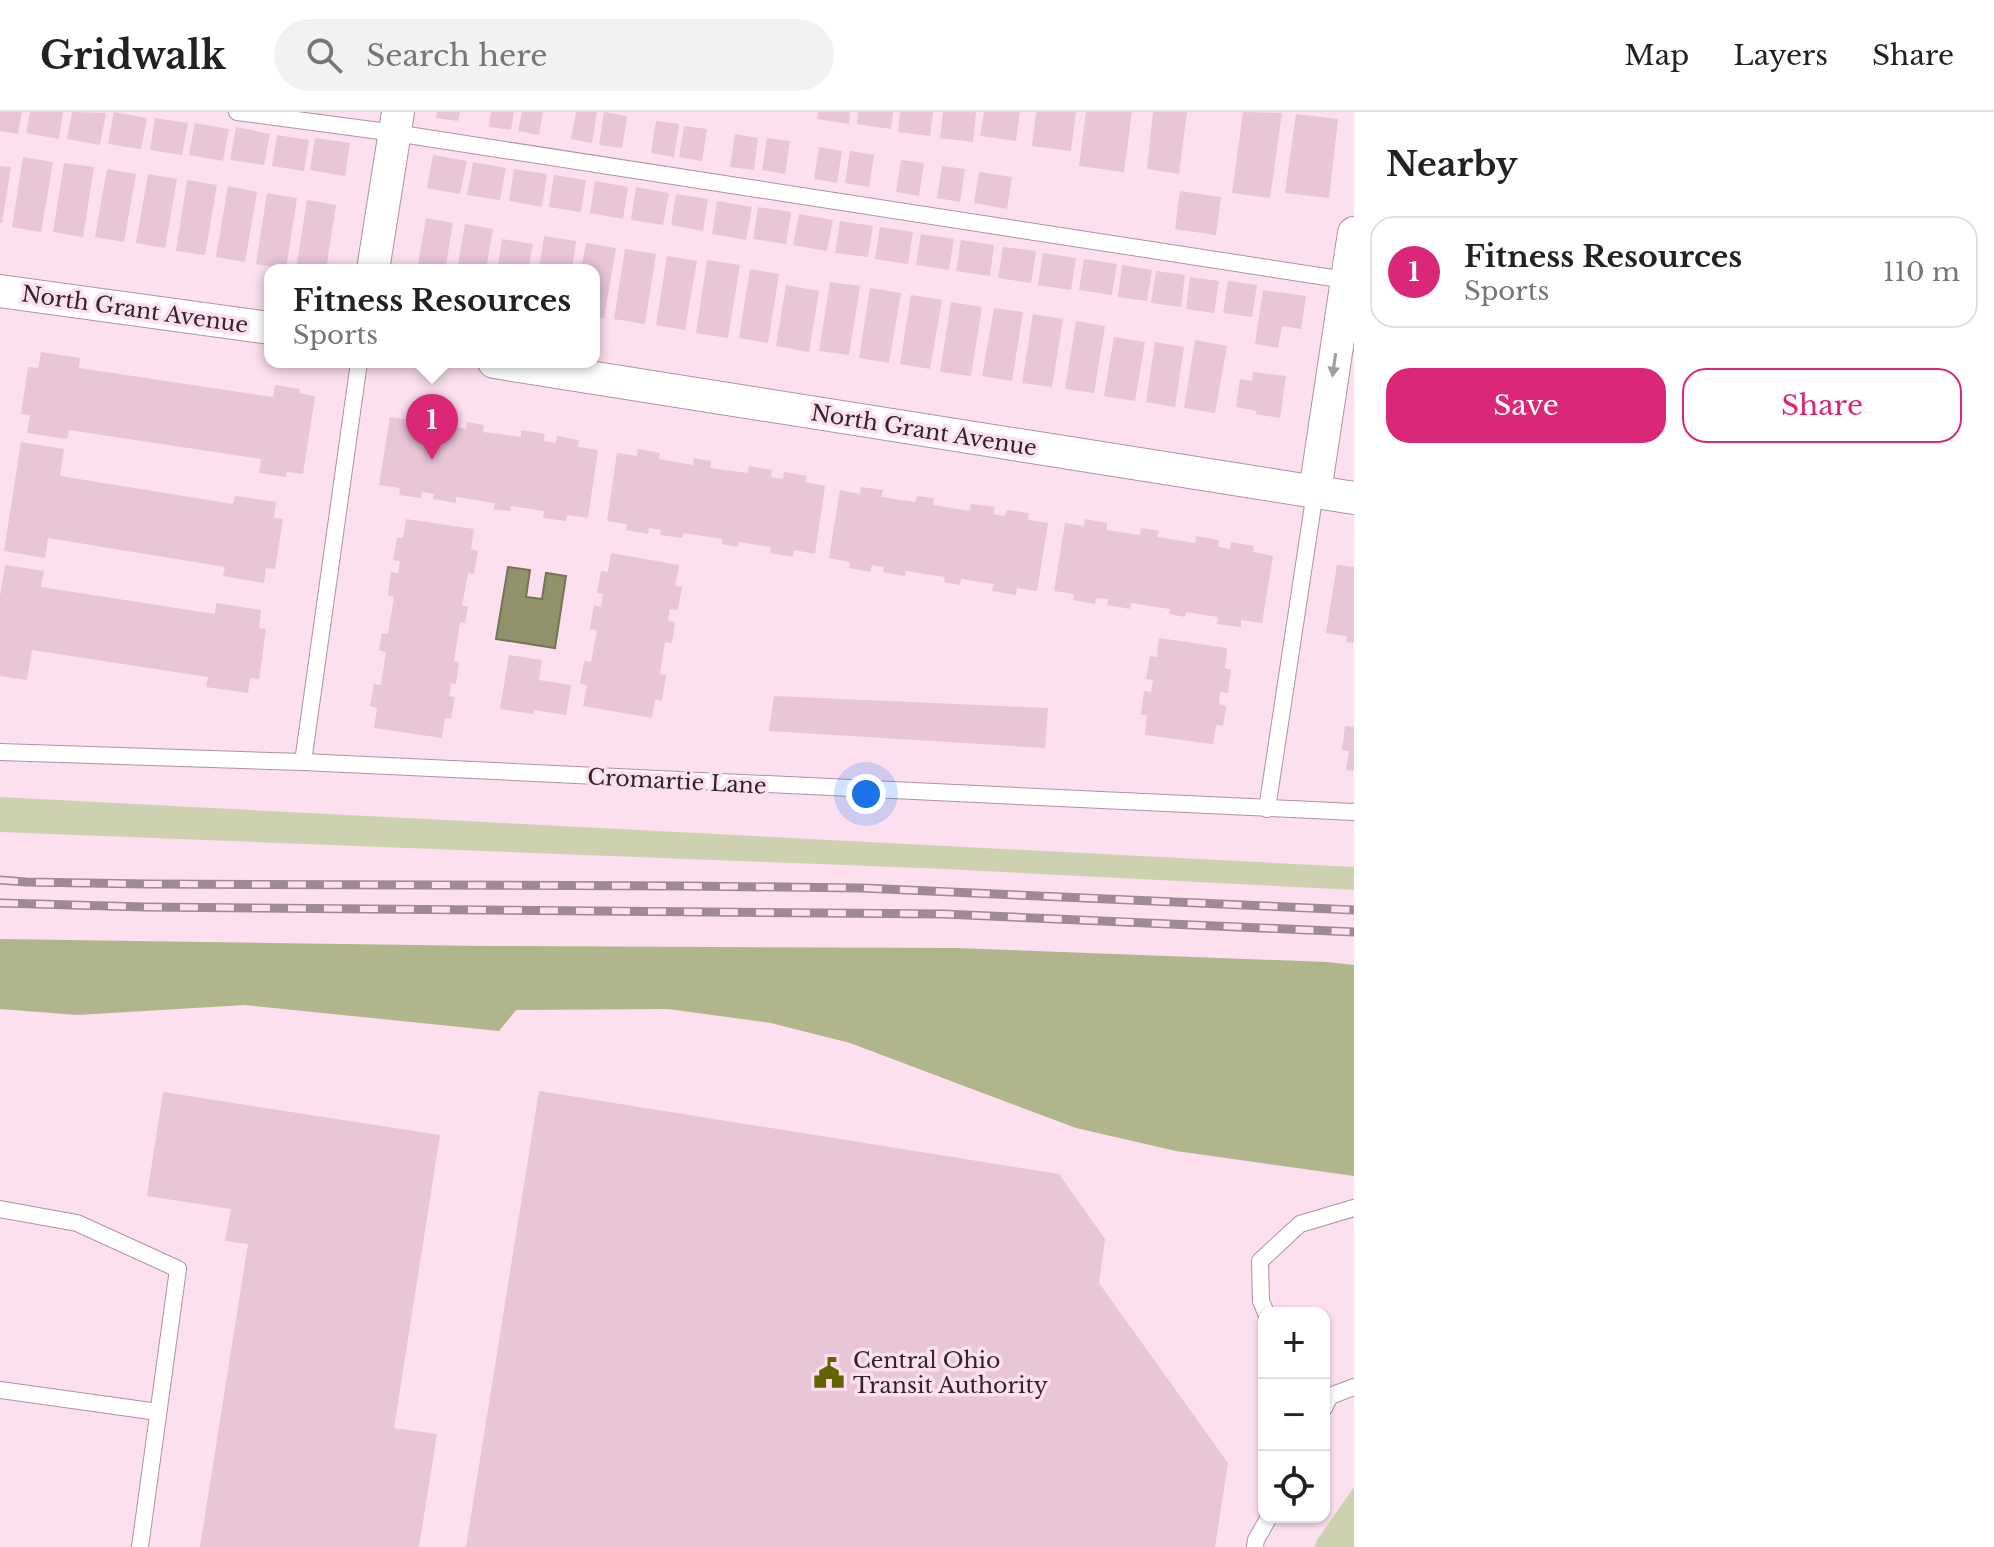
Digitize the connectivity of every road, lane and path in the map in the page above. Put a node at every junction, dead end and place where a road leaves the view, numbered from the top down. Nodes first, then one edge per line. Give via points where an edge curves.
1 (237, 112) edge
2 (396, 122) edge
3 (1354, 233) edge
4 (374, 264) edge
5 (1350, 281) edge
6 (0, 291) edge
7 (264, 327) edge
8 (358, 368) edge
9 (532, 368) edge
10 (1315, 492) junction
11 (1354, 498) edge
12 (0, 752) edge
13 (303, 762) junction
14 (1267, 809) junction
15 (1354, 812) edge
16 (1354, 1208) edge
17 (0, 1209) edge
18 (1264, 1307) edge
19 (1354, 1387) edge
20 (0, 1390) edge
21 (1330, 1397) edge
22 (158, 1412) junction
23 (1266, 1523) edge
24 (140, 1547) edge
25 (1255, 1547) edge

1 - 2 lane
2 - 4 street
2 - 5 lane
3 - 5 street
5 -> 10 street
6 - 7 street, North Grant Avenue
8 - 13 lane
9 - 10 street, North Grant Avenue
10 - 11 street, North Grant Avenue
10 - 14 lane
12 - 13 lane, Cromartie Lane
13 - 14 lane, Cromartie Lane
14 - 15 lane, Cromartie Lane
16 - 18 lane via 1300,1224 1260,1261
17 - 22 lane via 77,1223 178,1269
19 - 21 lane
20 - 22 lane
22 - 24 lane
23 - 25 lane

